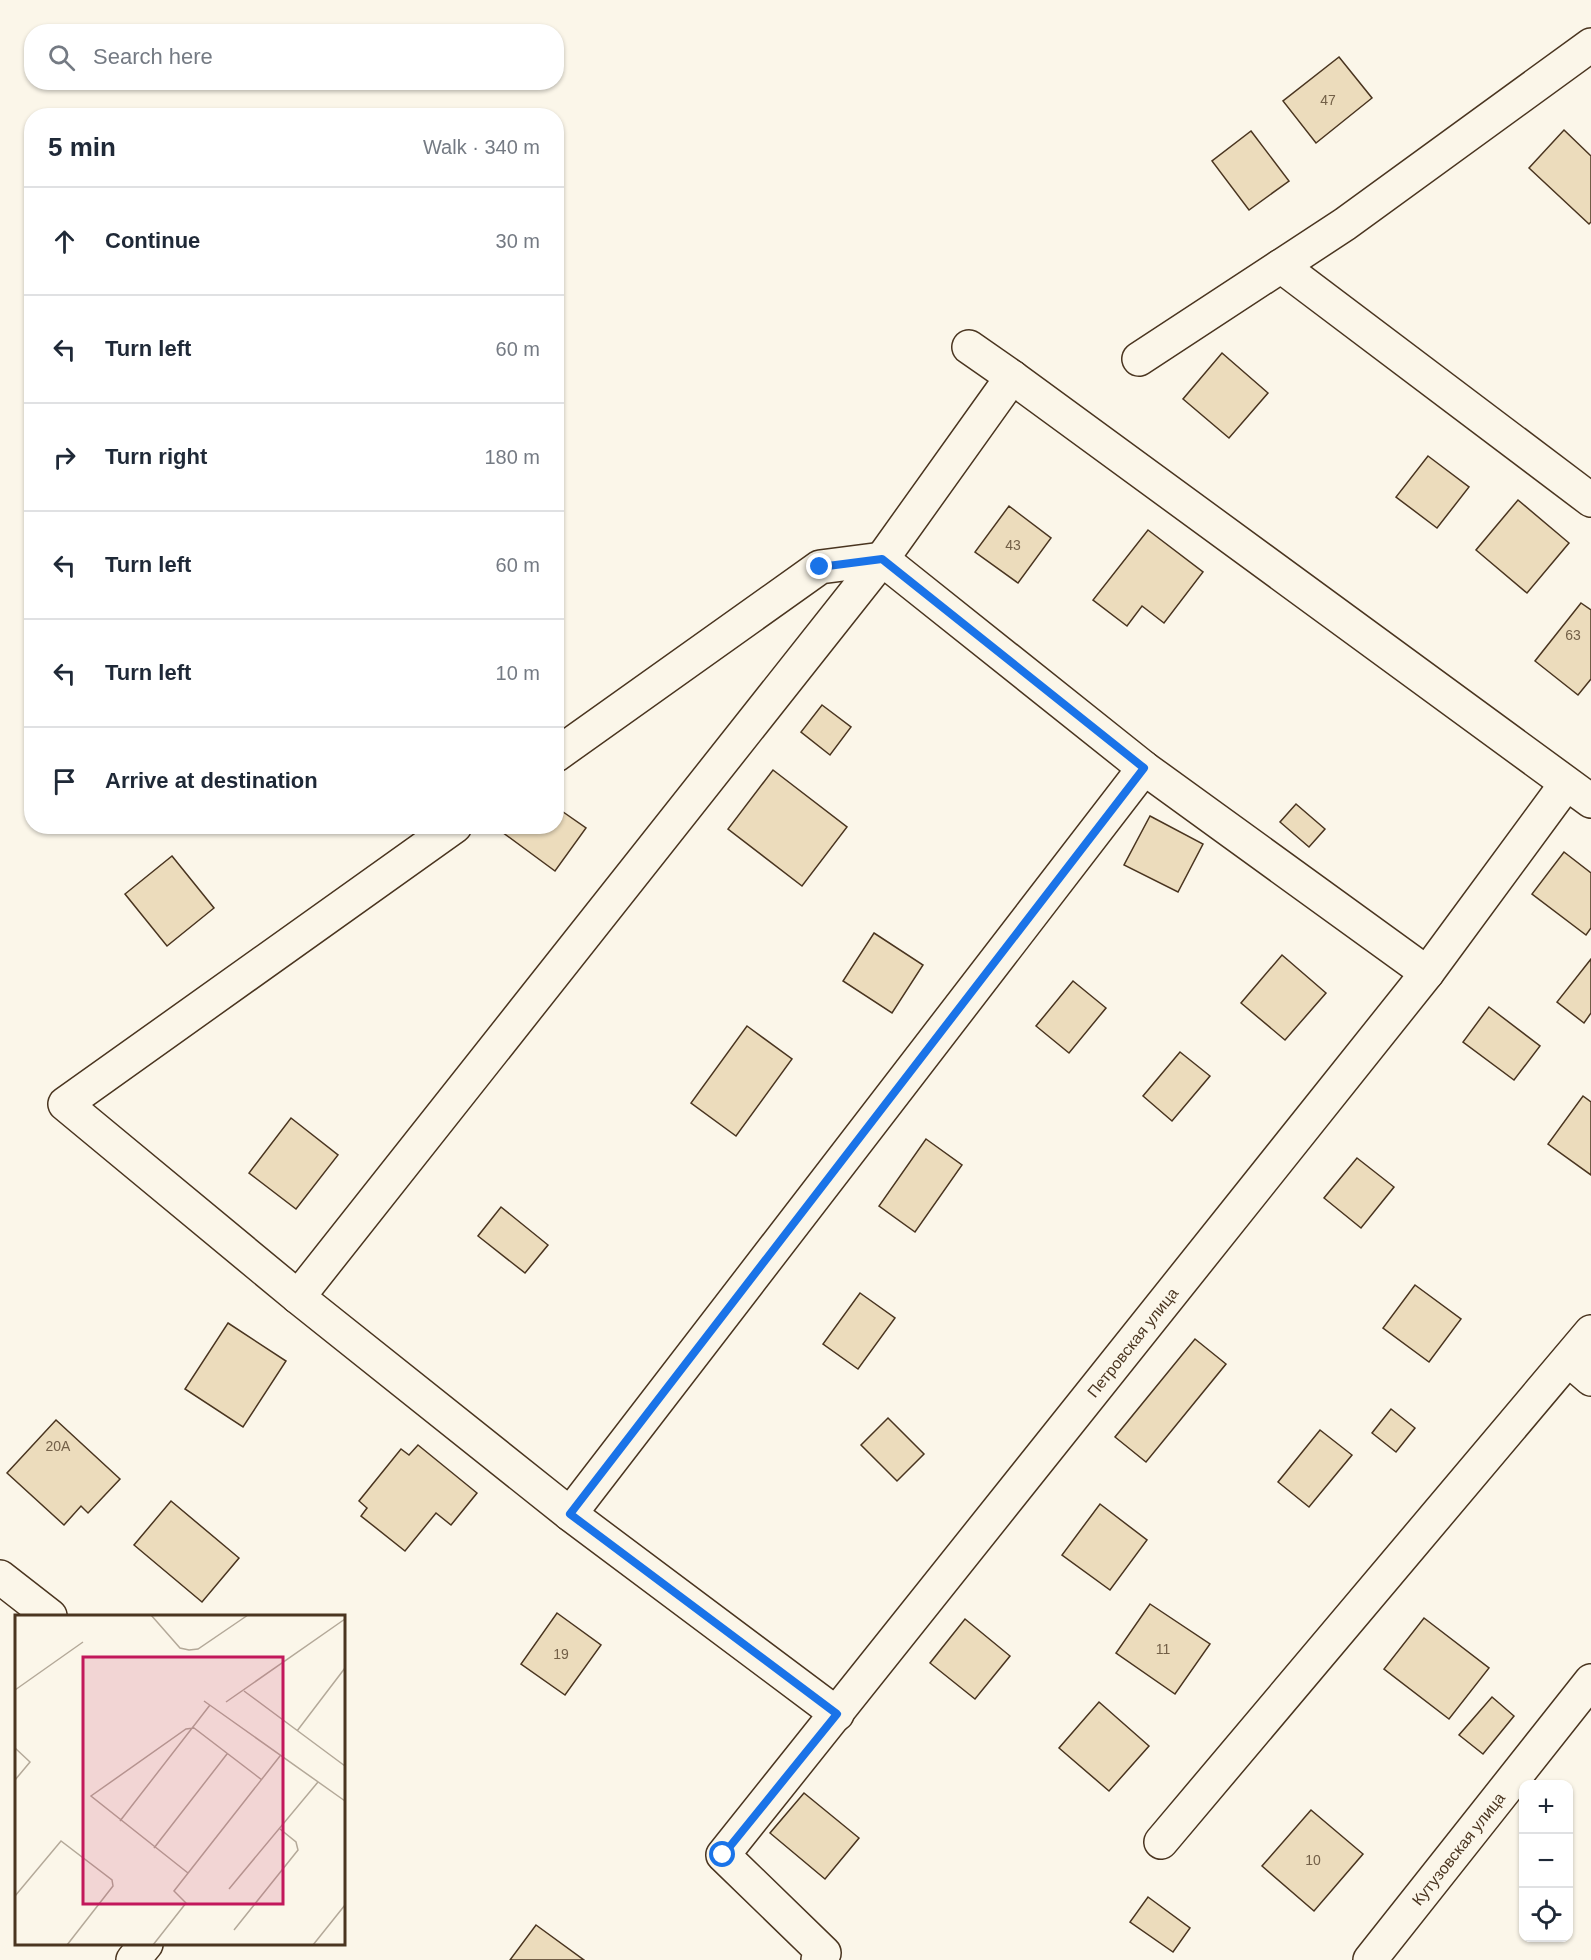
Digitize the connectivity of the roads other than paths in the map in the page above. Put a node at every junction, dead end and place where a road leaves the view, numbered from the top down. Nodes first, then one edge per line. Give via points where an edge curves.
1 (1591, 45) edge
2 (1281, 266) junction
3 (969, 347) dead end
4 (1139, 359) dead end
5 (1012, 377) junction
6 (1591, 500) edge
7 (882, 559) junction
8 (564, 749) edge
9 (1144, 768) junction
10 (1579, 793) edge
11 (444, 834) edge
12 (1431, 968) junction
13 (298, 1296) junction
14 (1591, 1332) edge
15 (1580, 1369) edge
16 (570, 1514) junction
17 (0, 1576) edge
18 (48, 1615) edge
19 (1591, 1681) edge
20 (833, 1718) junction
21 (1161, 1842) dead end
22 (145, 1945) edge
23 (133, 1960) edge
24 (818, 1960) edge
25 (1370, 1960) edge

1 - 2 street
2 - 4 street
2 - 6 street
3 - 5 street
5 - 7 street
5 - 10 street
7 - 8 street via 820,567
7 - 9 street
7 - 13 street
9 - 12 street
9 - 16 street
10 - 12 street, Петровская улица
11 - 13 street via 65,1104
12 - 20 street, Петровская улица
13 - 16 street
14 - 15 street
15 - 21 street
16 - 20 street
17 - 18 street
19 - 25 street, Кутузовская улица
20 - 24 street, Петровская улица via 723,1855 824,1953
22 - 23 street

